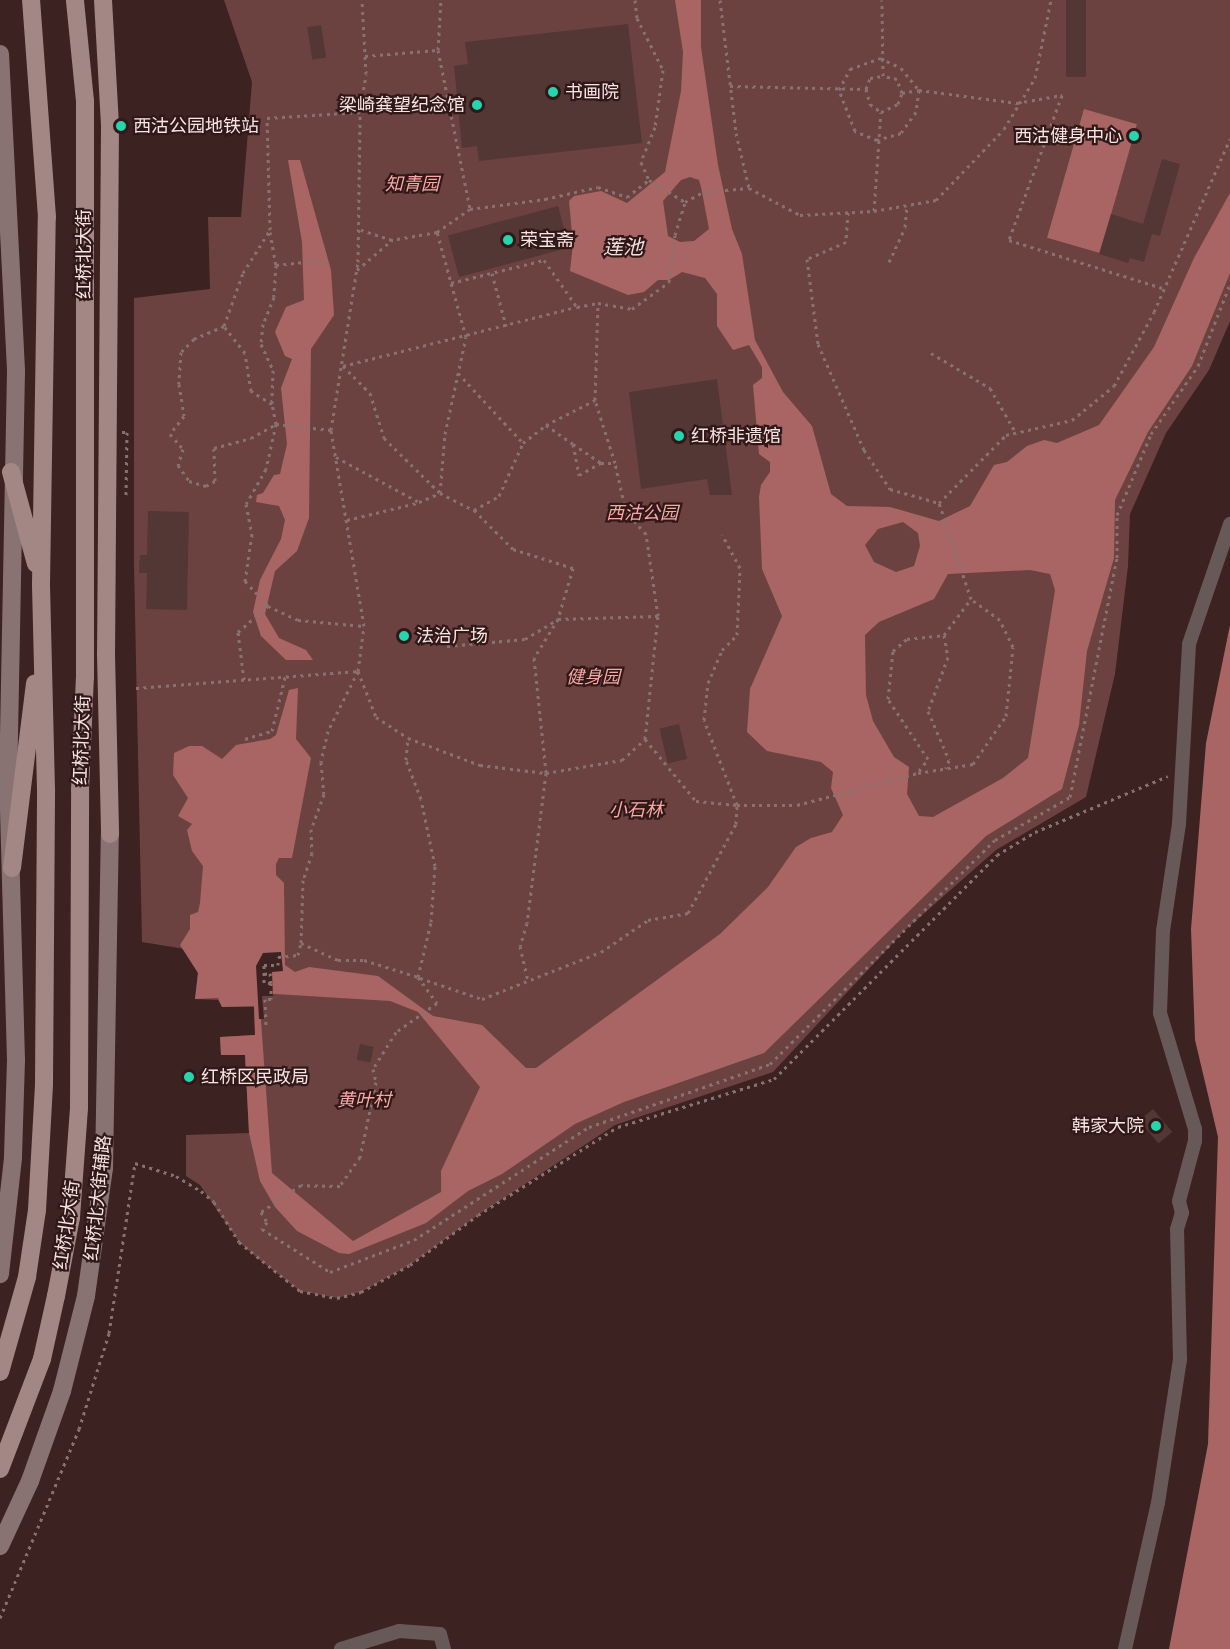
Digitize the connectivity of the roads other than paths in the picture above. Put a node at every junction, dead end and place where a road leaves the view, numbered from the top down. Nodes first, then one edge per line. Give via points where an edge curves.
1 (32, 0) edge
2 (75, 0) edge
3 (103, 0) edge
4 (0, 54) edge
5 (8, 373) edge
6 (11, 472) junction
7 (1230, 524) edge
8 (41, 584) junction
9 (41, 646) junction
10 (85, 677) junction
11 (110, 834) junction
12 (12, 868) junction
13 (0, 1274) edge
14 (0, 1372) edge
15 (0, 1469) edge
16 (0, 1546) edge
17 (442, 1642) edge
18 (341, 1649) edge
19 (1125, 1649) edge

1 - 8 main road, 红桥北大街 via 47,217
2 - 10 main road, 红桥北大街 via 85,101
3 - 11 main road via 110,126 106,643
4 - 5 main road
5 - 6 main road
6 - 8 main road
6 - 12 main road via 8,774
7 - 19 street via 1189,644 1183,769 1162,931 1161,1012 1195,1129 1195,1141 1179,1201 1182,1214 1177,1229 1180,1360 1158,1503
8 - 9 main road, 红桥北大街
9 - 12 main road via 26,735
9 - 14 main road, 红桥北大街 via 46,789 44,1084 37,1210 27,1277
10 - 11 main road via 99,789
10 - 15 main road, 红桥北大街 via 80,790 79,1108 71,1217 42,1359
11 - 16 main road, 红桥北大街辅路 via 104,1168 86,1296 62,1391 30,1481
12 - 13 main road via 16,1071 13,1158
17 - 18 street via 399,1631

